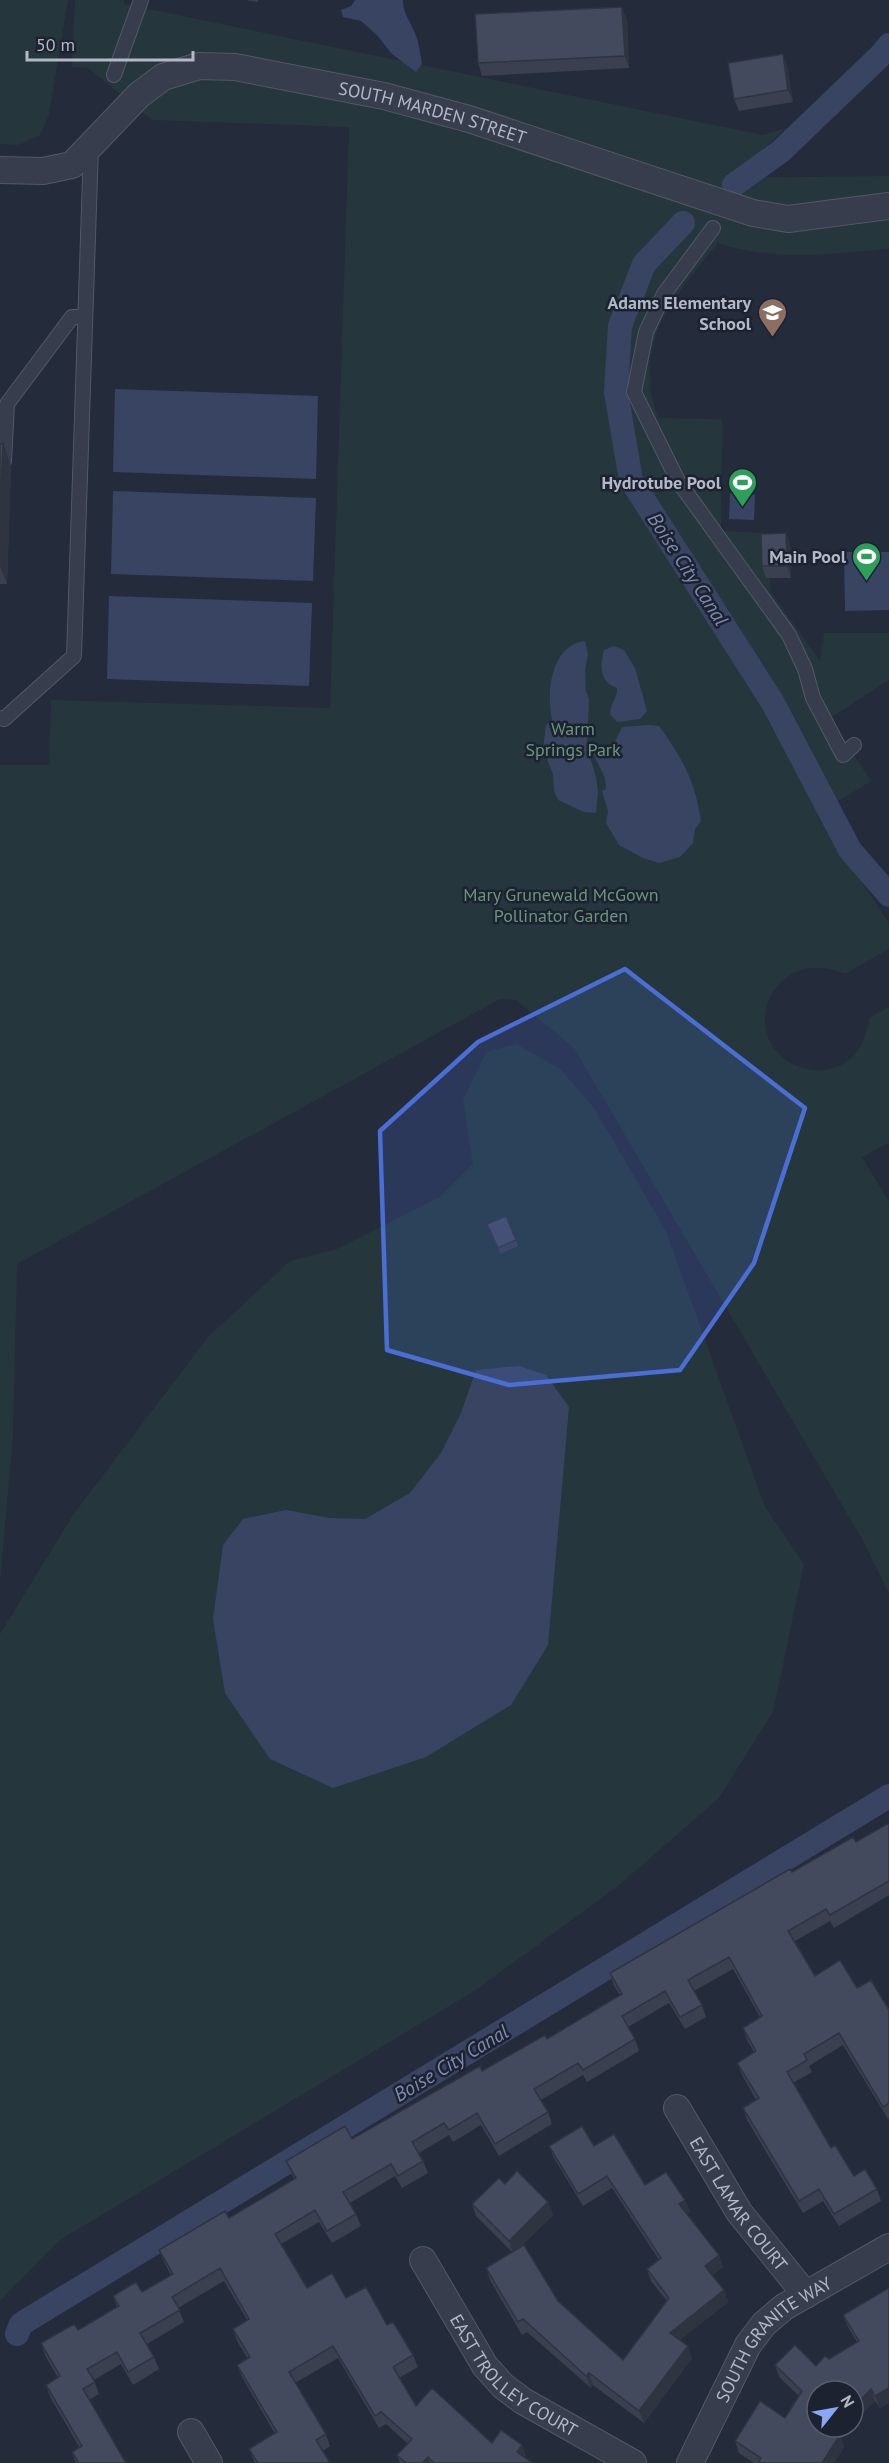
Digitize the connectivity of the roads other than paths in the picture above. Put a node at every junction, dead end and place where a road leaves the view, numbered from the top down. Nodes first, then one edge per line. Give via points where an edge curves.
1 (141, 0) edge
2 (114, 75) dead end
3 (91, 146) junction
4 (0, 170) edge
5 (889, 206) edge
6 (713, 228) dead end
7 (85, 317) junction
8 (4, 460) edge
9 (0, 718) edge
10 (854, 745) dead end
11 (677, 2108) dead end
12 (889, 2247) edge
13 (423, 2260) dead end
14 (806, 2295) junction
15 (191, 2432) dead end
16 (209, 2463) edge
17 (633, 2463) edge
18 (690, 2463) edge

1 - 2 lane
3 - 4 street, SOUTH MARDEN STREET via 72,165 43,171
3 - 5 street, SOUTH MARDEN STREET via 139,95 163,77 199,66 235,67 384,96 469,119 753,213 788,219
3 - 7 lane
6 - 10 lane via 664,294 646,332 634,392 678,481 789,635 813,698 843,756
7 - 8 lane via 72,318 7,404
7 - 9 lane via 74,656
11 - 14 street, EAST LAMAR COURT via 739,2212
12 - 14 street, SOUTH GRANITE WAY
13 - 17 street, EAST TROLLEY COURT via 485,2366 503,2386
14 - 18 street, SOUTH GRANITE WAY via 784,2307 748,2344
15 - 16 street

